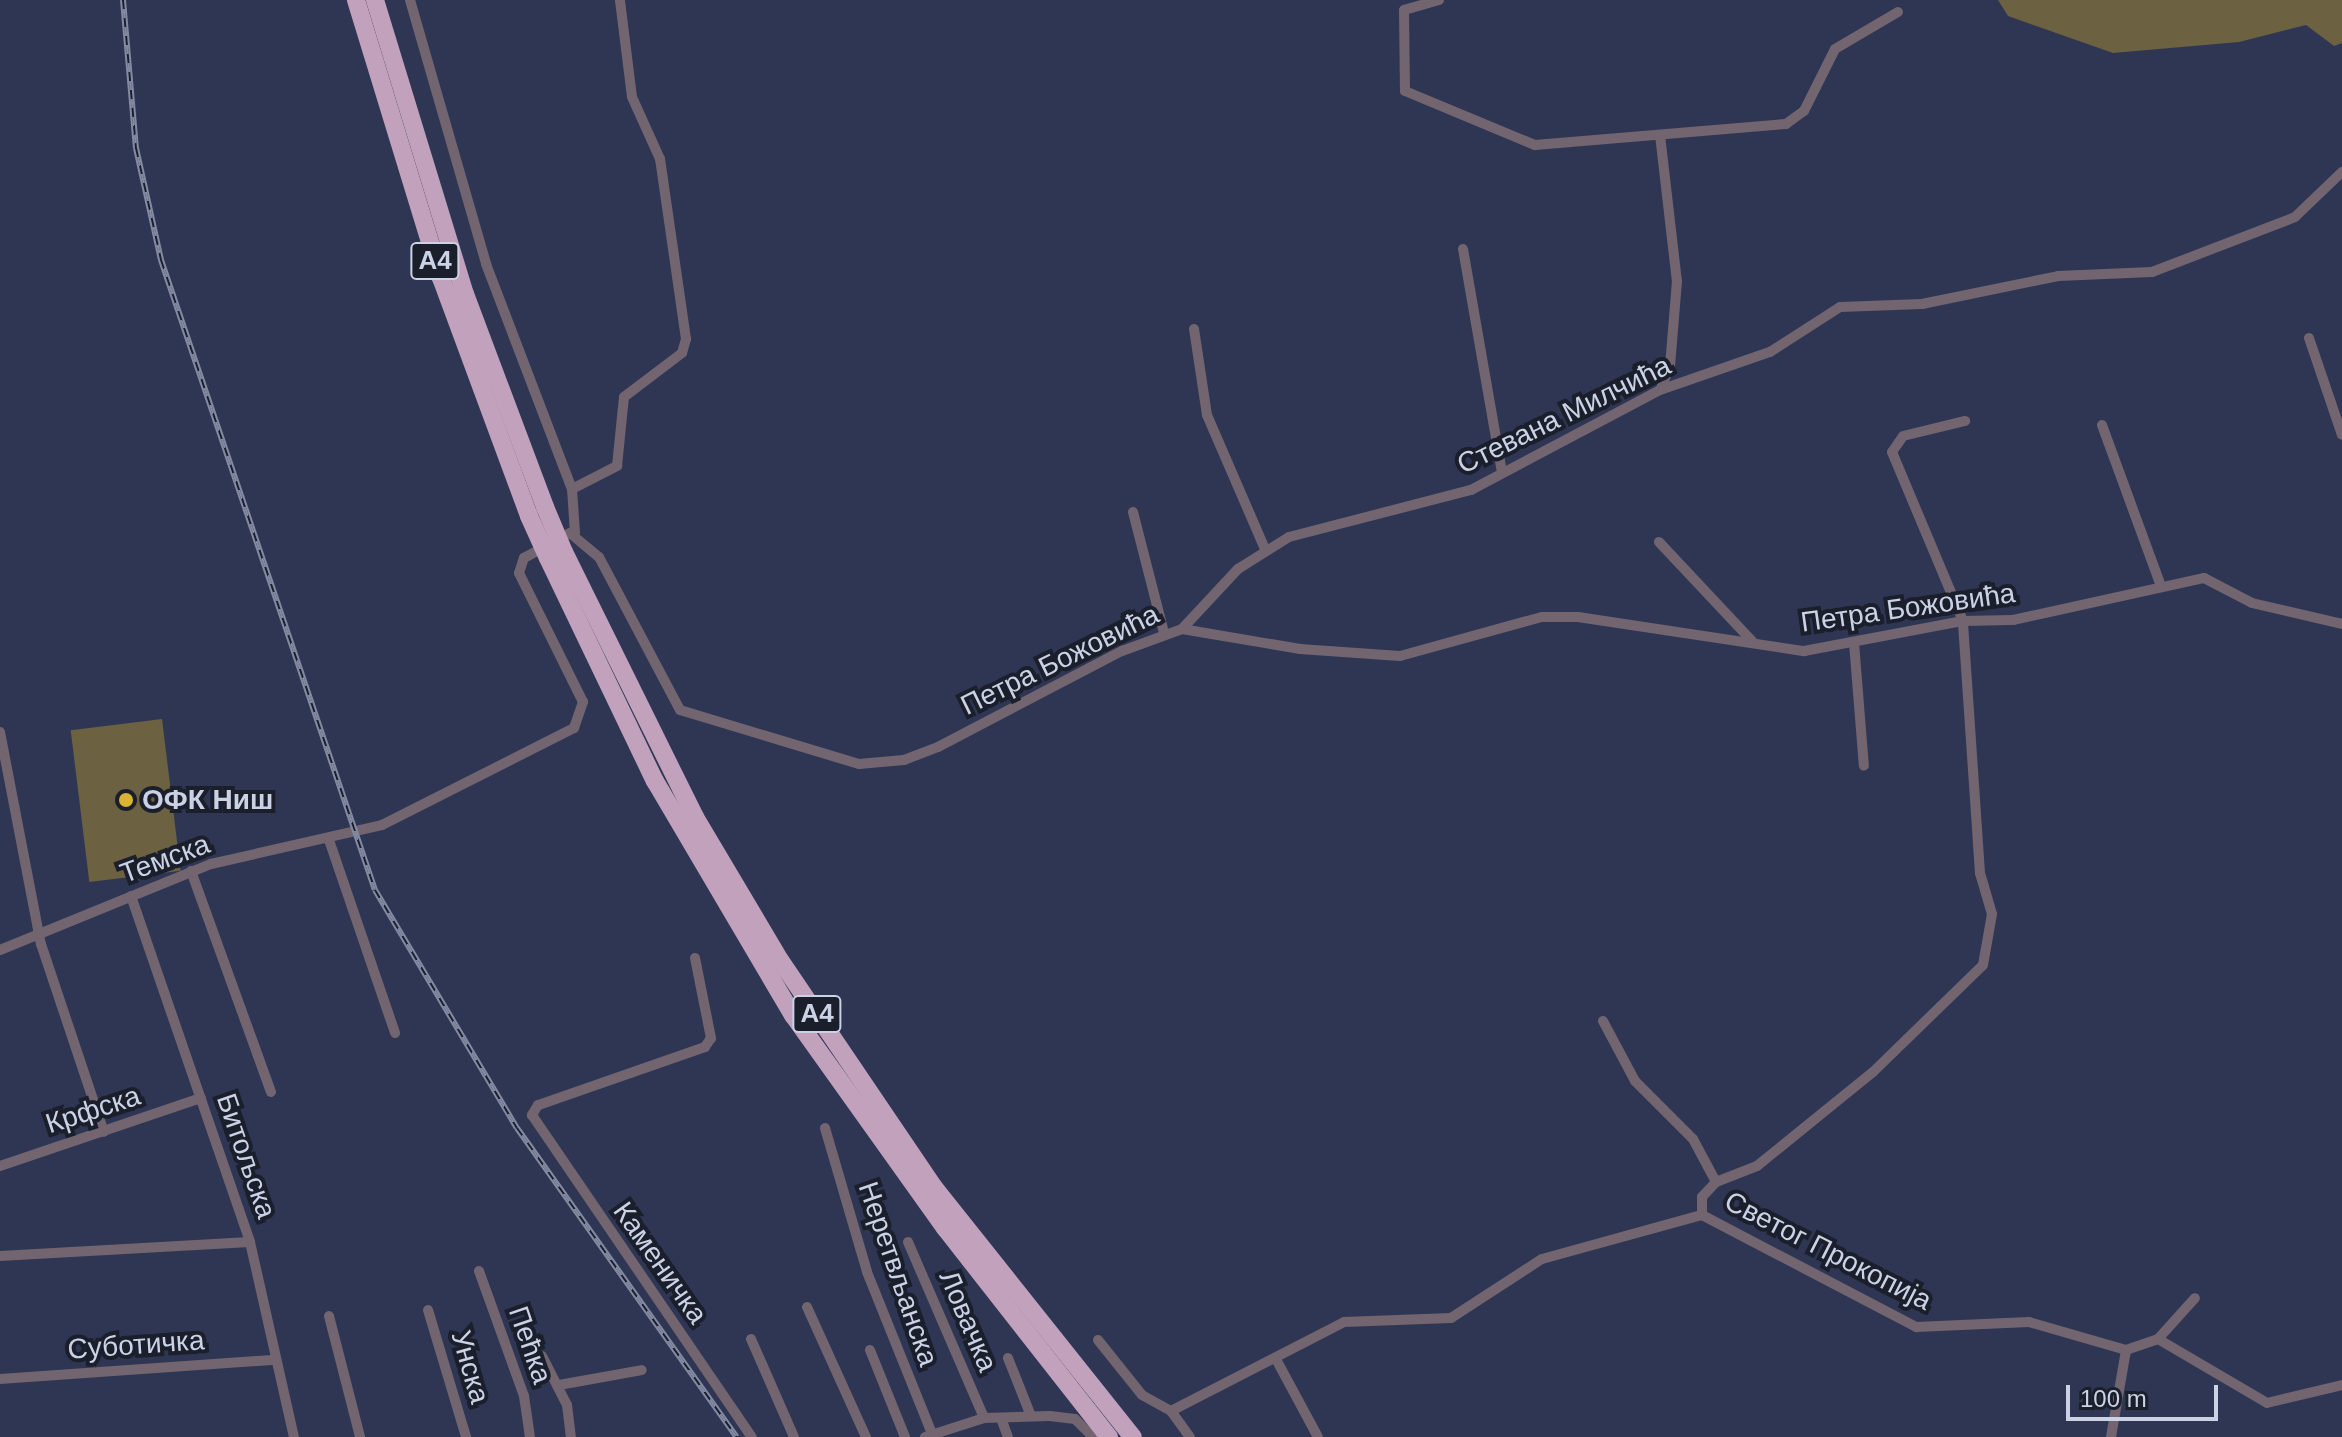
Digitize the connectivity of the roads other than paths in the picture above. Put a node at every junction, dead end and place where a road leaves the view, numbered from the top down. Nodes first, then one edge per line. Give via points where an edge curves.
1 (356, 0) edge
2 (375, 0) edge
3 (410, 0) edge
4 (620, 0) edge
5 (1439, 0) edge
6 (1898, 12) dead end
7 (1660, 135) junction
8 (2342, 172) edge
9 (1463, 249) dead end
10 (1194, 329) dead end
11 (2309, 338) dead end
12 (1660, 390) junction
13 (1965, 421) dead end
14 (2102, 425) dead end
15 (2342, 435) edge
16 (1502, 472) junction
17 (572, 489) junction
18 (537, 512) junction
19 (1133, 512) dead end
20 (575, 533) junction
21 (1659, 542) dead end
22 (1265, 549) junction
23 (556, 555) junction
24 (2161, 586) junction
25 (1963, 621) junction
26 (2342, 624) edge
27 (1182, 629) junction
28 (1164, 633) junction
29 (1752, 641) junction
30 (1854, 643) junction
31 (0, 732) edge
32 (1864, 766) dead end
33 (329, 840) junction
34 (191, 871) junction
35 (131, 896) junction
36 (40, 936) junction
37 (0, 950) edge
38 (695, 958) dead end
39 (1603, 1021) dead end
40 (395, 1033) dead end
41 (271, 1092) dead end
42 (201, 1098) junction
43 (825, 1128) dead end
44 (104, 1132) junction
45 (0, 1166) edge
46 (1716, 1182) junction
47 (1702, 1215) junction
48 (250, 1242) junction
49 (908, 1242) dead end
50 (0, 1256) edge
51 (479, 1271) dead end
52 (2195, 1298) dead end
53 (807, 1307) dead end
54 (428, 1310) dead end
55 (329, 1316) dead end
56 (751, 1339) dead end
57 (2158, 1339) junction
58 (1098, 1340) dead end
59 (870, 1350) dead end
60 (2126, 1350) junction
61 (542, 1356) dead end
62 (1008, 1358) dead end
63 (275, 1360) junction
64 (1277, 1361) junction
65 (642, 1370) dead end
66 (0, 1379) edge
67 (559, 1385) junction
68 (2342, 1385) edge
69 (1171, 1411) junction
70 (1031, 1416) junction
71 (984, 1418) junction
72 (1001, 1418) junction
73 (936, 1435) edge
74 (294, 1437) edge
75 (360, 1437) edge
76 (466, 1437) edge
77 (530, 1437) edge
78 (571, 1437) edge
79 (752, 1437) edge
80 (794, 1437) edge
81 (866, 1437) edge
82 (905, 1437) edge
83 (1008, 1437) edge
84 (1093, 1437) edge
85 (1109, 1437) edge
86 (1133, 1437) edge
87 (1190, 1437) edge
88 (1318, 1437) edge
89 (2111, 1437) edge

1 - 18 highway, A4 via 437,266
2 - 18 highway, A4
3 - 17 street via 486,264
4 - 17 street via 632,97 660,159 686,339 682,353 624,397 617,466
5 - 7 street via 1404,10 1405,91 1535,145
6 - 7 street via 1835,49 1804,111 1786,124
7 - 12 street via 1677,281 1670,366
8 - 12 street, Стевана Милчића via 2295,217 2152,272 2058,276 1922,304 1840,307 1770,352
9 - 16 street
10 - 22 street via 1207,415
11 - 15 street
12 - 16 street, Стевана Милчића
13 - 25 street via 1903,436 1892,448
14 - 24 street
16 - 22 street, Стевана Милчића via 1471,490
17 - 20 street
18 - 23 highway, A4, bridge
19 - 28 street
20 - 28 street, Петра Божовића via 599,557 680,710 859,764 904,760 938,747
20 - 33 street, Темска via 524,558 519,573 583,702 580,723 353,835
21 - 29 street
22 - 27 street, Стевана Милчића
23 - 85 highway, A4 via 643,759 772,982 917,1192
23 - 86 highway, A4 via 695,817 780,960 933,1186
24 - 25 street, Петра Божовића via 2013,620
24 - 26 street, Петра Божовића via 2210,579 2252,603
25 - 30 street, Петра Божовића
25 - 46 street via 1980,873 1992,914 1983,965 1916,1030 1757,1166
27 - 28 street, Петра Божовића
27 - 29 street, Петра Божовића via 1360,657 1400,656 1542,617 1653,624
29 - 30 street, Петра Божовића via 1804,651
30 - 32 street
31 - 36 street
33 - 34 street, Темска
33 - 40 street
34 - 35 street, Темска
34 - 41 street
35 - 36 street, Темска
35 - 42 street, Битољска
36 - 37 street, Темска
36 - 44 street
38 - 79 street, Каменичка via 711,1038 705,1047 538,1105 532,1113
39 - 46 street via 1635,1081 1693,1139
42 - 44 street, Крфска
42 - 48 street, Битољска
43 - 73 street, Неретвљанска via 867,1272
44 - 45 street, Крфска
46 - 47 street via 1702,1197
47 - 60 street, Светог Прокопија via 1916,1327 2029,1322
47 - 64 street, Светог Прокопија via 1542,1259 1451,1318 1344,1322
48 - 50 street
48 - 63 street, Битољска
49 - 71 street, Ловачка
51 - 77 street, Пећка via 524,1396
52 - 57 street
53 - 81 street
54 - 76 street, Унска
55 - 75 street
56 - 80 street
57 - 60 street
57 - 68 street via 2267,1403
58 - 69 street via 1142,1395
59 - 82 street
60 - 89 street
61 - 67 street
62 - 70 street
63 - 66 street, Суботичка
63 - 74 street, Битољска
64 - 69 street, Светог Прокопија
64 - 88 street
65 - 67 street
67 - 78 street
69 - 87 street
70 - 72 street
70 - 84 street via 1073,1418
71 - 72 street
71 - 73 street
72 - 83 street

